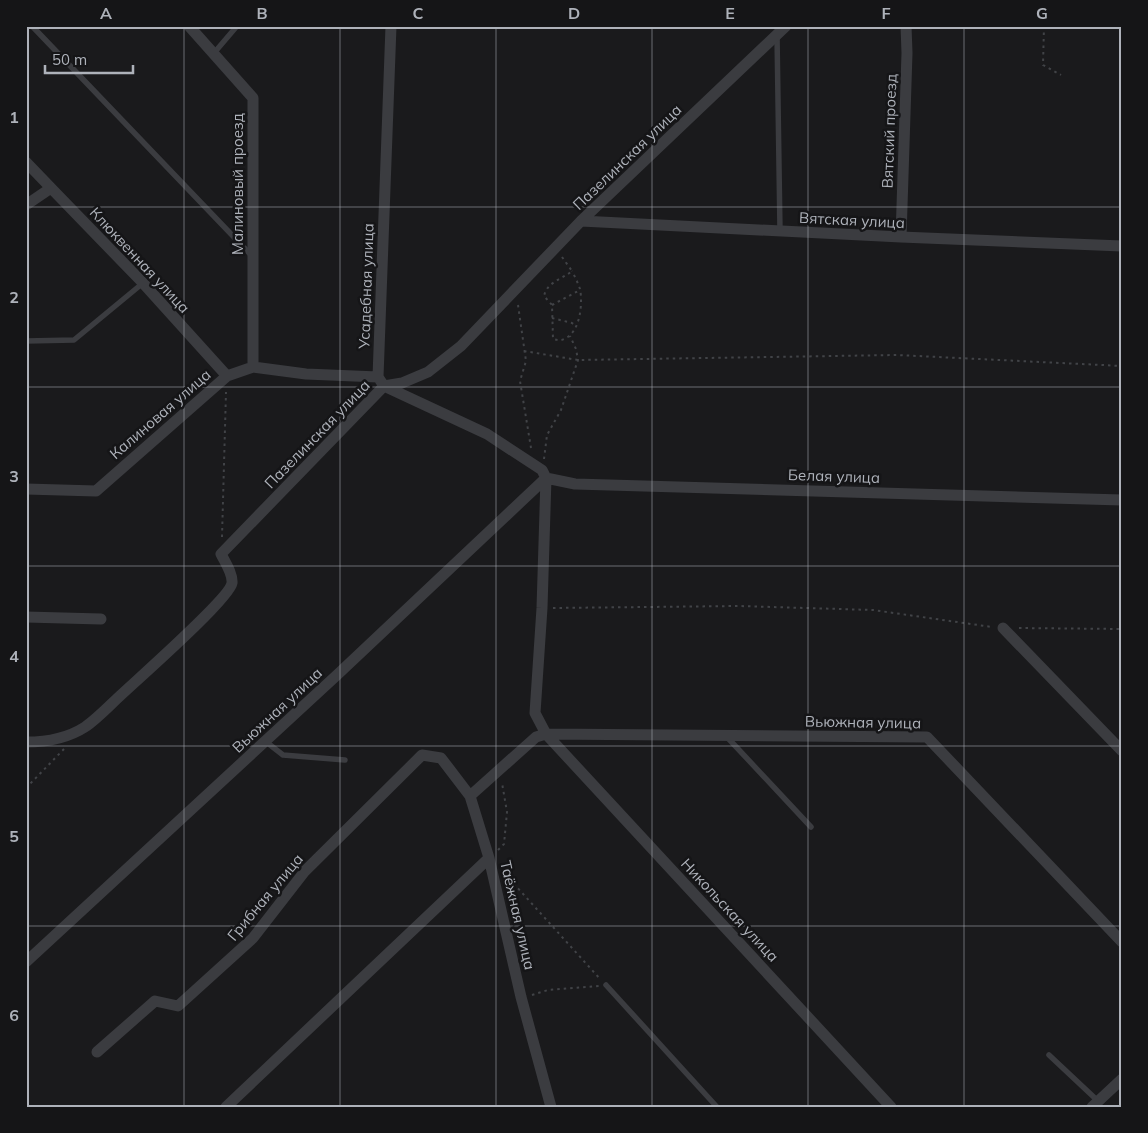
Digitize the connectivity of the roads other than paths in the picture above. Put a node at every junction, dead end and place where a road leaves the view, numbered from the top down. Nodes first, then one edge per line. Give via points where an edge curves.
1 (32, 26) edge
2 (189, 26) edge
3 (237, 26) edge
4 (391, 26) edge
5 (786, 26) edge
6 (906, 26) edge
7 (777, 34) junction
8 (214, 53) junction
9 (26, 162) edge
10 (51, 188) junction
11 (26, 205) edge
12 (581, 221) junction
13 (780, 231) junction
14 (901, 237) junction
15 (1122, 246) edge
16 (252, 256) junction
17 (143, 283) junction
18 (26, 342) edge
19 (254, 367) junction
20 (226, 376) junction
21 (381, 382) junction
22 (544, 474) junction
23 (26, 489) edge
24 (1122, 500) edge
25 (26, 617) edge
26 (102, 619) dead end
27 (1003, 628) road end
28 (546, 734) junction
29 (725, 734) junction
30 (265, 741) junction
31 (26, 742) edge
32 (1122, 752) edge
33 (422, 755) joint
34 (345, 760) dead end
35 (470, 796) junction
36 (811, 827) dead end
37 (489, 858) junction
38 (1122, 942) edge
39 (26, 962) edge
40 (606, 985) road end
41 (97, 1052) dead end
42 (1049, 1055) dead end
43 (1122, 1079) edge
44 (1095, 1104) edge
45 (226, 1107) edge
46 (551, 1107) edge
47 (717, 1107) edge
48 (891, 1107) edge

1 - 16 lane
2 - 8 street, Малиновый проезд
3 - 8 lane
4 - 21 street, Усадебная улица
5 - 7 street, Пазелинская улица
6 - 14 street, Вятский проезд
7 - 12 street, Пазелинская улица
7 - 13 lane
8 - 16 street, Малиновый проезд via 252,98
9 - 10 street, Клюквенная улица
10 - 11 street
10 - 17 street, Клюквенная улица
12 - 13 street, Вятская улица
12 - 21 street, Пазелинская улица via 444,361 402,383
13 - 14 street, Вятская улица
14 - 15 street, Вятская улица
16 - 19 street, Малиновый проезд
17 - 18 lane via 74,340
17 - 20 street, Клюквенная улица
19 - 20 street, Калиновая улица
19 - 21 street, Калиновая улица
20 - 23 street, Калиновая улица via 96,491
21 - 22 street via 487,434
21 - 31 street, Пазелинская улица via 222,554 232,584 200,621 85,727 58,739
22 - 24 street, Белая улица via 575,484
22 - 28 street, Никольская улица via 542,608 535,713
22 - 30 street, Вьюжная улица
25 - 26 street
27 - 32 street
28 - 29 street, Вьюжная улица
28 - 35 street via 536,737
28 - 48 street, Никольская улица
29 - 36 lane
29 - 38 street, Вьюжная улица via 926,737
30 - 34 lane via 283,755
30 - 39 street, Вьюжная улица
33 - 35 street, Таёжная улица via 441,758
33 - 41 street, Грибная улица via 305,871 253,938 178,1006 155,1001
35 - 37 street, Таёжная улица
37 - 45 street
37 - 46 street, Таёжная улица via 521,997
40 - 47 lane
42 - 44 lane
43 - 44 street

